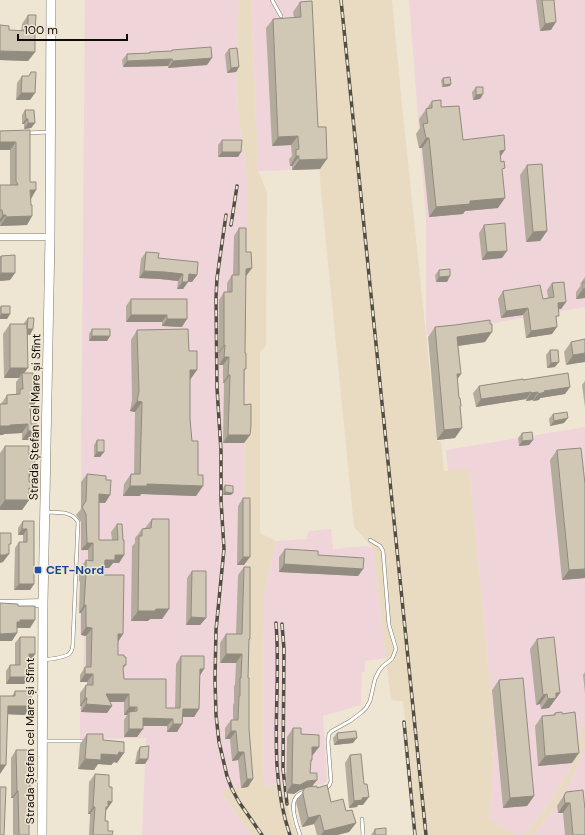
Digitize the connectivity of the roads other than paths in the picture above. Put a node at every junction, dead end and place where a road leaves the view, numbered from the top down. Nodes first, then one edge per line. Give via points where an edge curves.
1 (51, 0) edge
2 (272, 0) edge
3 (281, 16) dead end
4 (50, 132) junction
5 (22, 133) edge
6 (0, 237) edge
7 (50, 237) junction
8 (45, 512) junction
9 (370, 540) dead end
10 (43, 603) junction
11 (0, 604) edge
12 (43, 660) junction
13 (42, 741) junction
14 (83, 741) dead end
15 (322, 790) edge
16 (309, 792) edge
17 (362, 819) dead end
18 (42, 835) edge
19 (300, 835) edge
20 (363, 835) edge

1 - 4 main road, Strada Ștefan cel Mare și Sfînt
2 - 3 lane
4 - 5 lane
4 - 7 main road, Strada Ștefan cel Mare și Sfînt
6 - 7 street
7 - 8 main road, Strada Ștefan cel Mare și Sfînt
8 - 10 main road, Strada Ștefan cel Mare și Sfînt
8 - 12 lane via 69,514 78,522 72,650 66,656
9 - 15 lane via 383,551 389,625 396,649 392,658 379,671 366,708 329,734 331,781 330,785
10 - 11 street
10 - 12 main road, Strada Ștefan cel Mare și Sfînt
12 - 13 main road, Strada Ștefan cel Mare și Sfînt
13 - 14 lane
13 - 18 main road, Strada Ștefan cel Mare și Sfînt
16 - 19 lane via 302,792 294,798 294,811
17 - 20 lane

